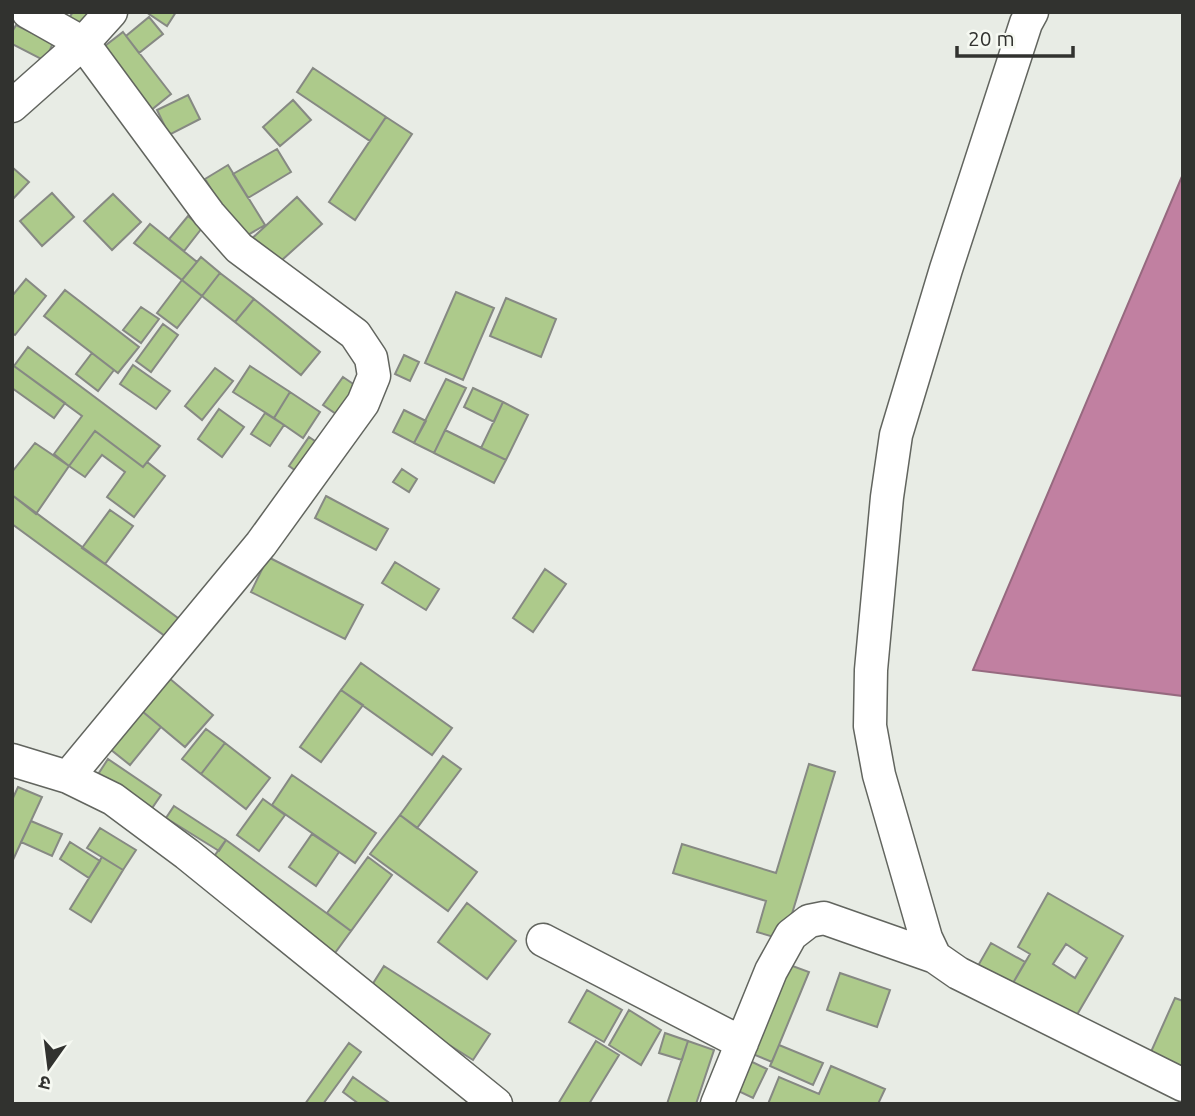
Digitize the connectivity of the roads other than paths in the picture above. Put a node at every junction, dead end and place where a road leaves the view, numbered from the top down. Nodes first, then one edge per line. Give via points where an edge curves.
1 (28, 12) edge
2 (111, 12) edge
3 (1032, 12) edge
4 (83, 43) junction
5 (12, 106) edge
6 (12, 760) edge
7 (68, 777) junction
8 (543, 940) dead end
9 (935, 957) junction
10 (742, 1042) junction
11 (1183, 1085) edge
12 (496, 1104) edge
13 (717, 1104) edge

1 - 4 street
2 - 4 street
3 - 9 street via 896,435 887,497 870,726 883,787
4 - 5 street
4 - 7 street via 209,214 239,248 355,334 372,358 374,376 363,403 261,544
6 - 7 street
7 - 12 street via 113,799 187,854
8 - 10 street
9 - 10 street via 824,918 809,921 791,935 771,971
9 - 11 street via 958,973
10 - 13 street

